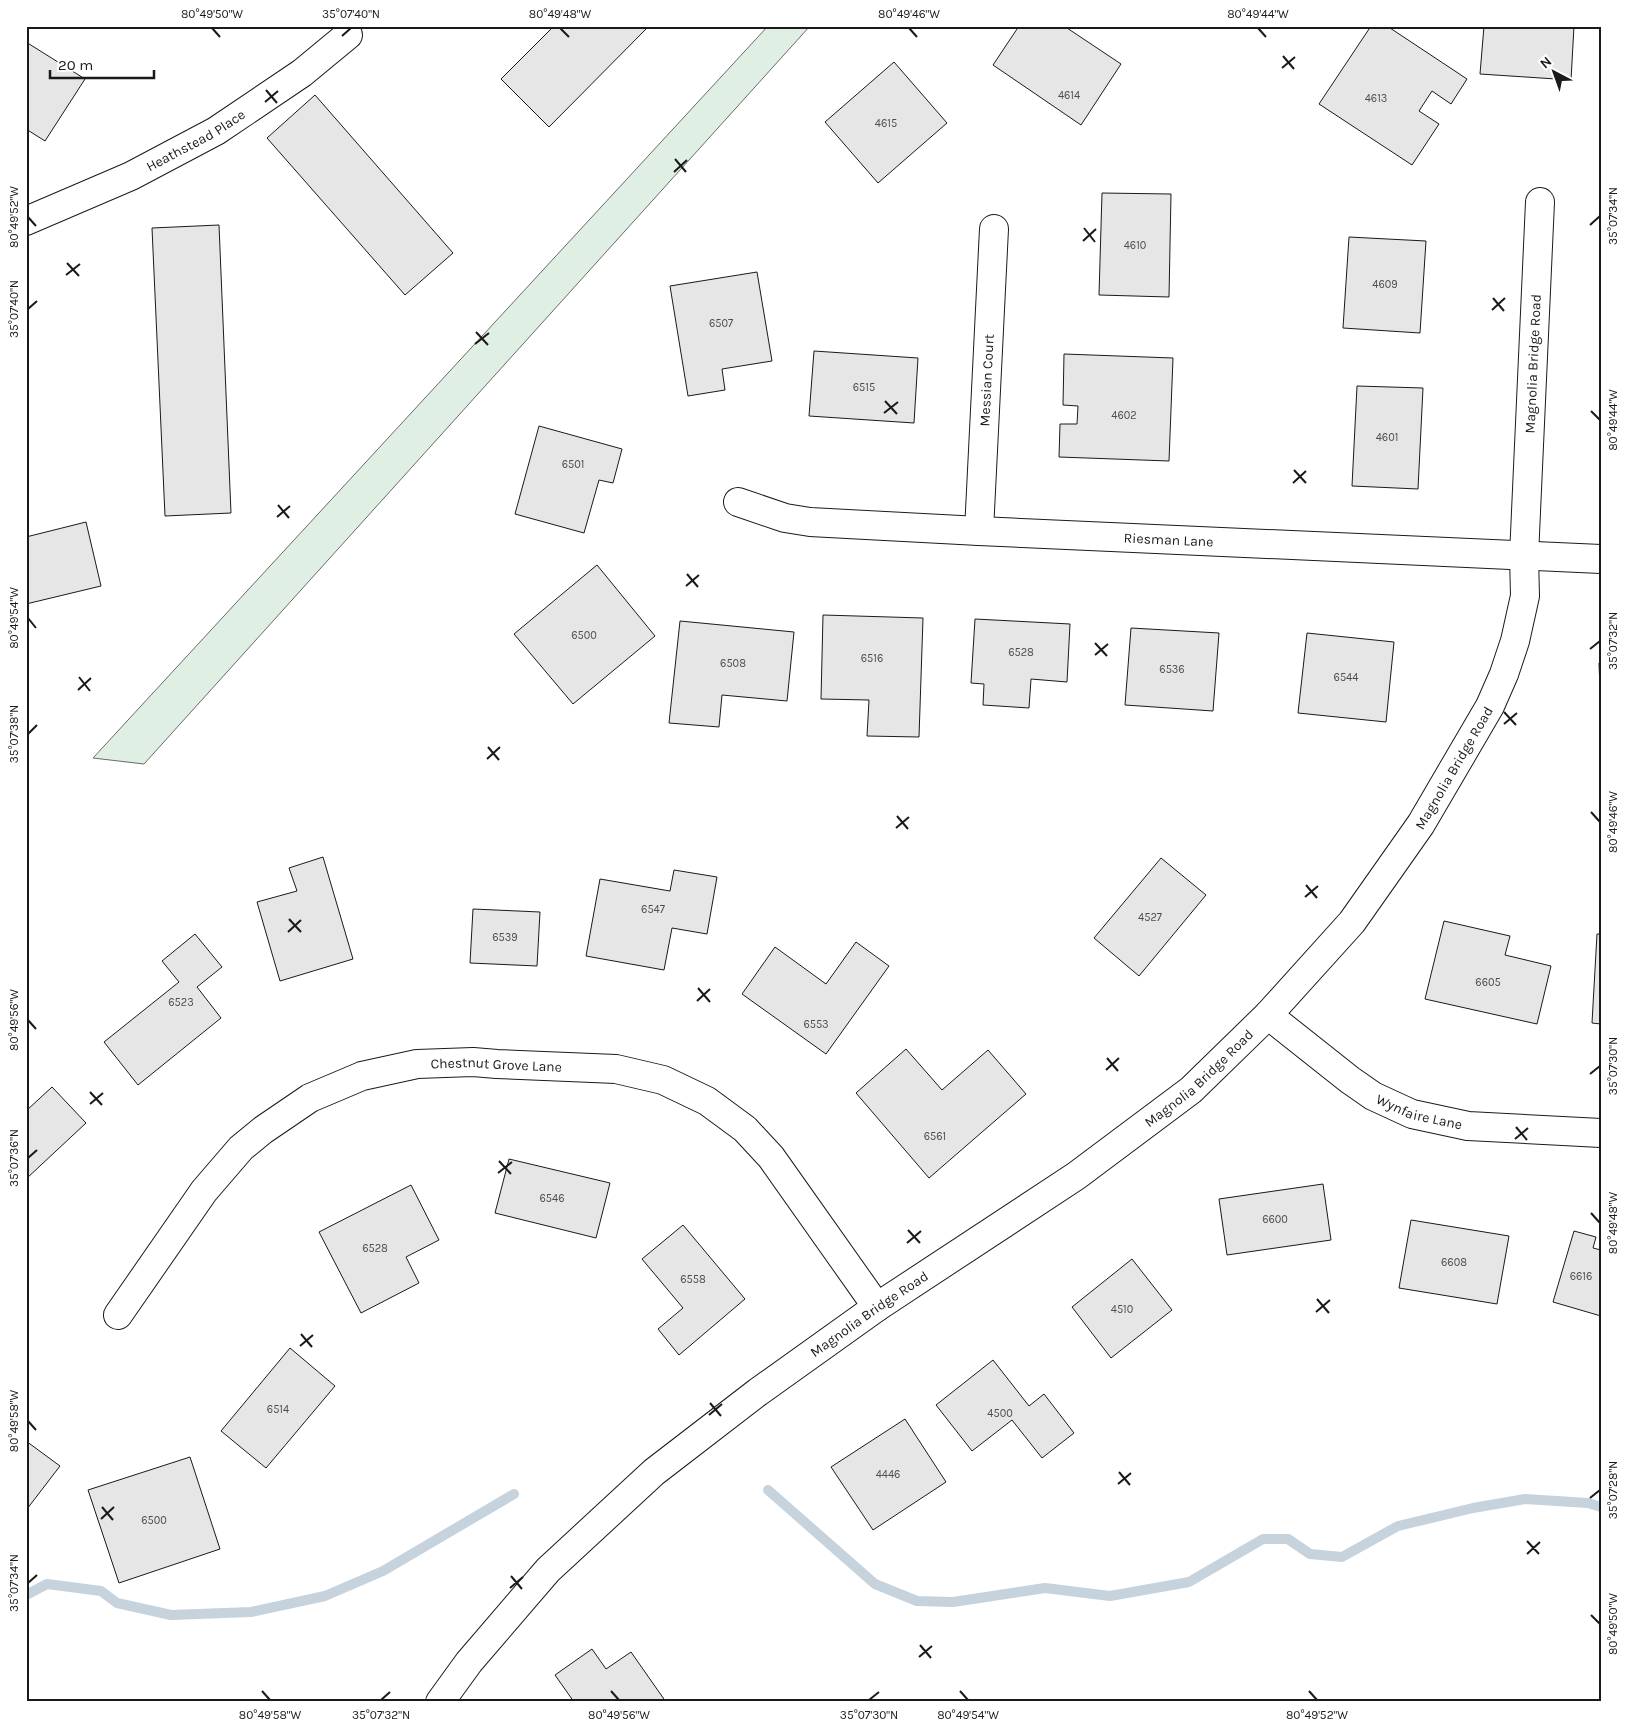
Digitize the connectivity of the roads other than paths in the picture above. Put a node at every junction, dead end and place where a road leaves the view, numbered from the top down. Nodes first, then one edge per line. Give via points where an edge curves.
1 (348, 35) dead end
2 (1540, 202) dead end
3 (26, 221) edge
4 (994, 229) dead end
5 (738, 502) dead end
6 (979, 531) junction
7 (1524, 556) junction
8 (1601, 559) edge
9 (1268, 1015) junction
10 (1601, 1133) edge
11 (877, 1307) junction
12 (118, 1315) dead end
13 (440, 1702) edge

1 - 3 street, Heathstead Place via 302,73 216,131 131,176
2 - 7 street, Magnolia Bridge Road
4 - 6 street, Messian Court
5 - 6 street, Riesman Lane via 786,518 810,522
6 - 7 street, Riesman Lane
7 - 8 street, Riesman Lane
7 - 9 street, Magnolia Bridge Road via 1525,596 1515,641 1490,706 1422,824 1352,922
9 - 10 street, Wynfaire Lane via 1373,1096 1412,1114 1468,1126
9 - 11 street, Magnolia Bridge Road via 1191,1090 1076,1176
11 - 12 street, Chestnut Grove Lane via 771,1157 745,1129 707,1101 663,1080 616,1069 473,1062 417,1064 362,1076 310,1098 262,1130 241,1148 204,1190
11 - 13 street, Magnolia Bridge Road via 654,1472 548,1570 469,1662

